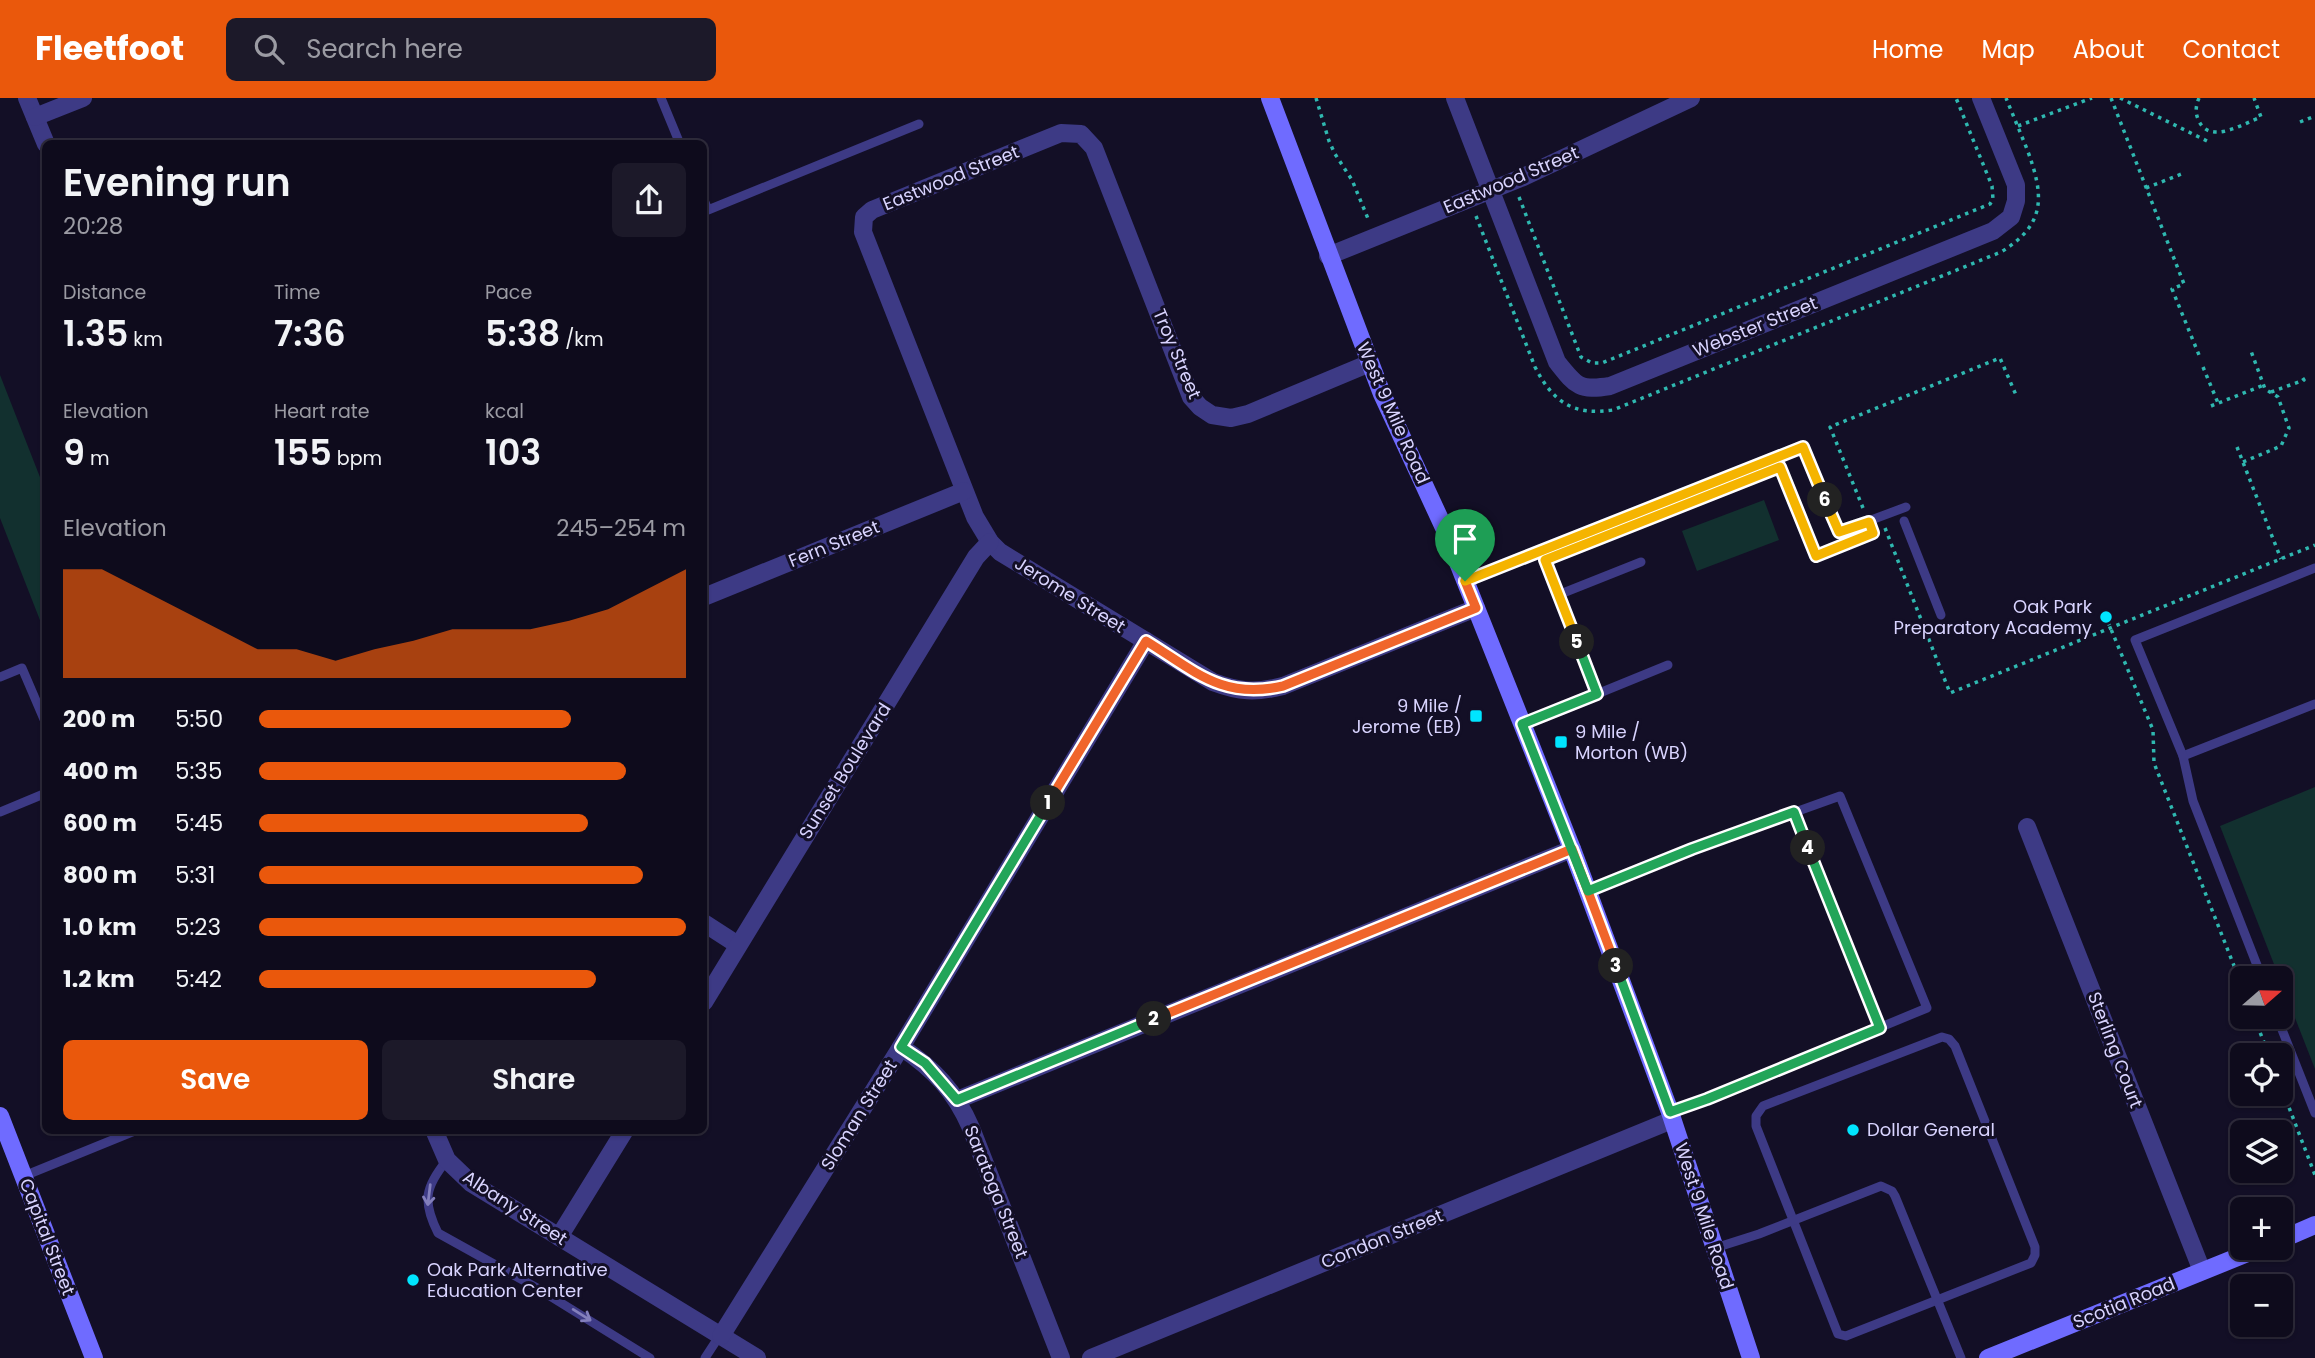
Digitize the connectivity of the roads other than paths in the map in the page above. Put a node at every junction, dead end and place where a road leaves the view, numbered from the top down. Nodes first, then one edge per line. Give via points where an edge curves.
1 (27, 98) edge
2 (83, 98) edge
3 (661, 98) edge
4 (1270, 98) edge
5 (1455, 98) edge
6 (1691, 98) edge
7 (1981, 98) edge
8 (35, 117) junction
9 (919, 124) dead end
10 (1081, 134) joint
11 (44, 140) edge
12 (678, 140) edge
13 (1491, 190) junction
14 (707, 208) edge
15 (864, 217) joint
16 (1328, 256) junction
17 (1370, 363) junction
18 (964, 491) junction
19 (1906, 507) dead end
20 (1903, 521) road end
21 (990, 542) junction
22 (1542, 552) junction
23 (1642, 562) dead end
24 (2315, 568) edge
25 (1465, 581) junction
26 (1558, 595) junction
27 (707, 596) edge
28 (1476, 608) junction
29 (1941, 615) dead end
30 (1146, 641) junction
31 (1668, 665) dead end
32 (0, 677) edge
33 (1597, 694) junction
34 (2315, 704) edge
35 (42, 715) edge
36 (1522, 724) junction
37 (2183, 756) junction
38 (42, 795) edge
39 (0, 812) edge
40 (1794, 812) junction
41 (2027, 827) dead end
42 (1572, 849) junction
43 (1588, 891) junction
44 (707, 925) edge
45 (738, 945) junction
46 (2257, 966) edge
47 (707, 997) edge
48 (1880, 1028) junction
49 (2282, 1029) edge
50 (901, 1047) junction
51 (957, 1100) junction
52 (2315, 1113) edge
53 (0, 1116) edge
54 (1671, 1116) junction
55 (127, 1134) edge
56 (436, 1134) edge
57 (623, 1134) edge
58 (447, 1160) junction
59 (24, 1177) junction
60 (1794, 1220) junction
61 (2315, 1225) edge
62 (2293, 1234) edge
63 (559, 1237) junction
64 (1715, 1248) junction
65 (2231, 1260) edge
66 (2202, 1272) junction
67 (1937, 1301) junction
68 (721, 1336) junction
69 (94, 1358) edge
70 (650, 1358) edge
71 (705, 1358) edge
72 (757, 1358) edge
73 (1061, 1358) edge
74 (1091, 1358) edge
75 (1751, 1358) edge
76 (1961, 1358) edge
77 (1988, 1358) edge

1 - 8 street
2 - 8 street
3 - 12 lane
4 - 16 main road, West 9 Mile Road
5 - 13 street, Webster Street
6 - 13 street, Eastwood Street
7 - 13 street, Webster Street via 2016,185 2011,217 1993,231 1610,386 1583,388 1557,362
8 - 11 street
9 - 14 lane
10 - 15 street, Eastwood Street via 1061,134 872,209
10 - 17 street, Troy Street via 1094,148 1191,397 1200,407 1222,417 1248,414
13 - 16 street, Eastwood Street
15 - 18 street, Jerome Street via 863,232
16 - 17 main road, West 9 Mile Road
17 - 25 main road, West 9 Mile Road
18 - 21 street, Jerome Street
18 - 27 street, Fern Street
19 - 22 lane via 1839,532 1803,447
20 - 29 lane
21 - 30 street, Jerome Street
21 - 45 street, Sunset Boulevard
22 - 25 lane
22 - 26 lane
23 - 26 lane
24 - 37 lane via 2134,640
25 - 28 main road, West 9 Mile Road
26 - 33 lane
28 - 30 street, Jerome Street via 1283,686 1253,692 1213,682
28 - 36 main road, West 9 Mile Road
30 - 50 street, Sloman Street
31 - 33 lane
32 - 35 lane via 22,668
33 - 36 lane
34 - 37 lane
36 - 42 main road, West 9 Mile Road
37 - 46 lane via 2193,801
38 - 39 lane
40 - 43 lane
40 - 48 lane
40 - 48 lane via 1836,797 1843,799 1923,996 1927,1009
41 - 66 street, Sterling Court
42 - 43 main road, West 9 Mile Road
42 - 51 street
43 - 54 main road, West 9 Mile Road
44 - 45 street
45 - 47 street, Sunset Boulevard
48 - 54 lane
49 - 52 lane
50 - 51 street, Saratoga Street via 925,1063
50 - 68 street, Sloman Street
51 - 73 street, Saratoga Street
53 - 59 main road, Capital Street
54 - 64 main road, West 9 Mile Road
54 - 74 street, Condon Street
55 - 59 lane
56 - 58 street, Albany Street
57 - 63 street
58 - 63 street, Albany Street via 471,1184
58 -> 70 lane via 429,1186 427,1202 438,1233
59 - 69 main road, Capital Street
60 - 64 lane
60 - 67 lane via 1881,1186 1892,1191
60 - 67 lane via 1838,1334 1846,1336
60 - 67 lane via 1756,1126 1758,1111 1932,1040 1949,1039 2035,1255 2031,1263
61 - 62 main road
63 - 68 street, Albany Street
64 - 75 main road, West 9 Mile Road
65 - 66 main road, Scotia Road
66 - 77 main road, Scotia Road
67 - 76 lane
68 - 71 lane
68 - 72 street, Albany Street

